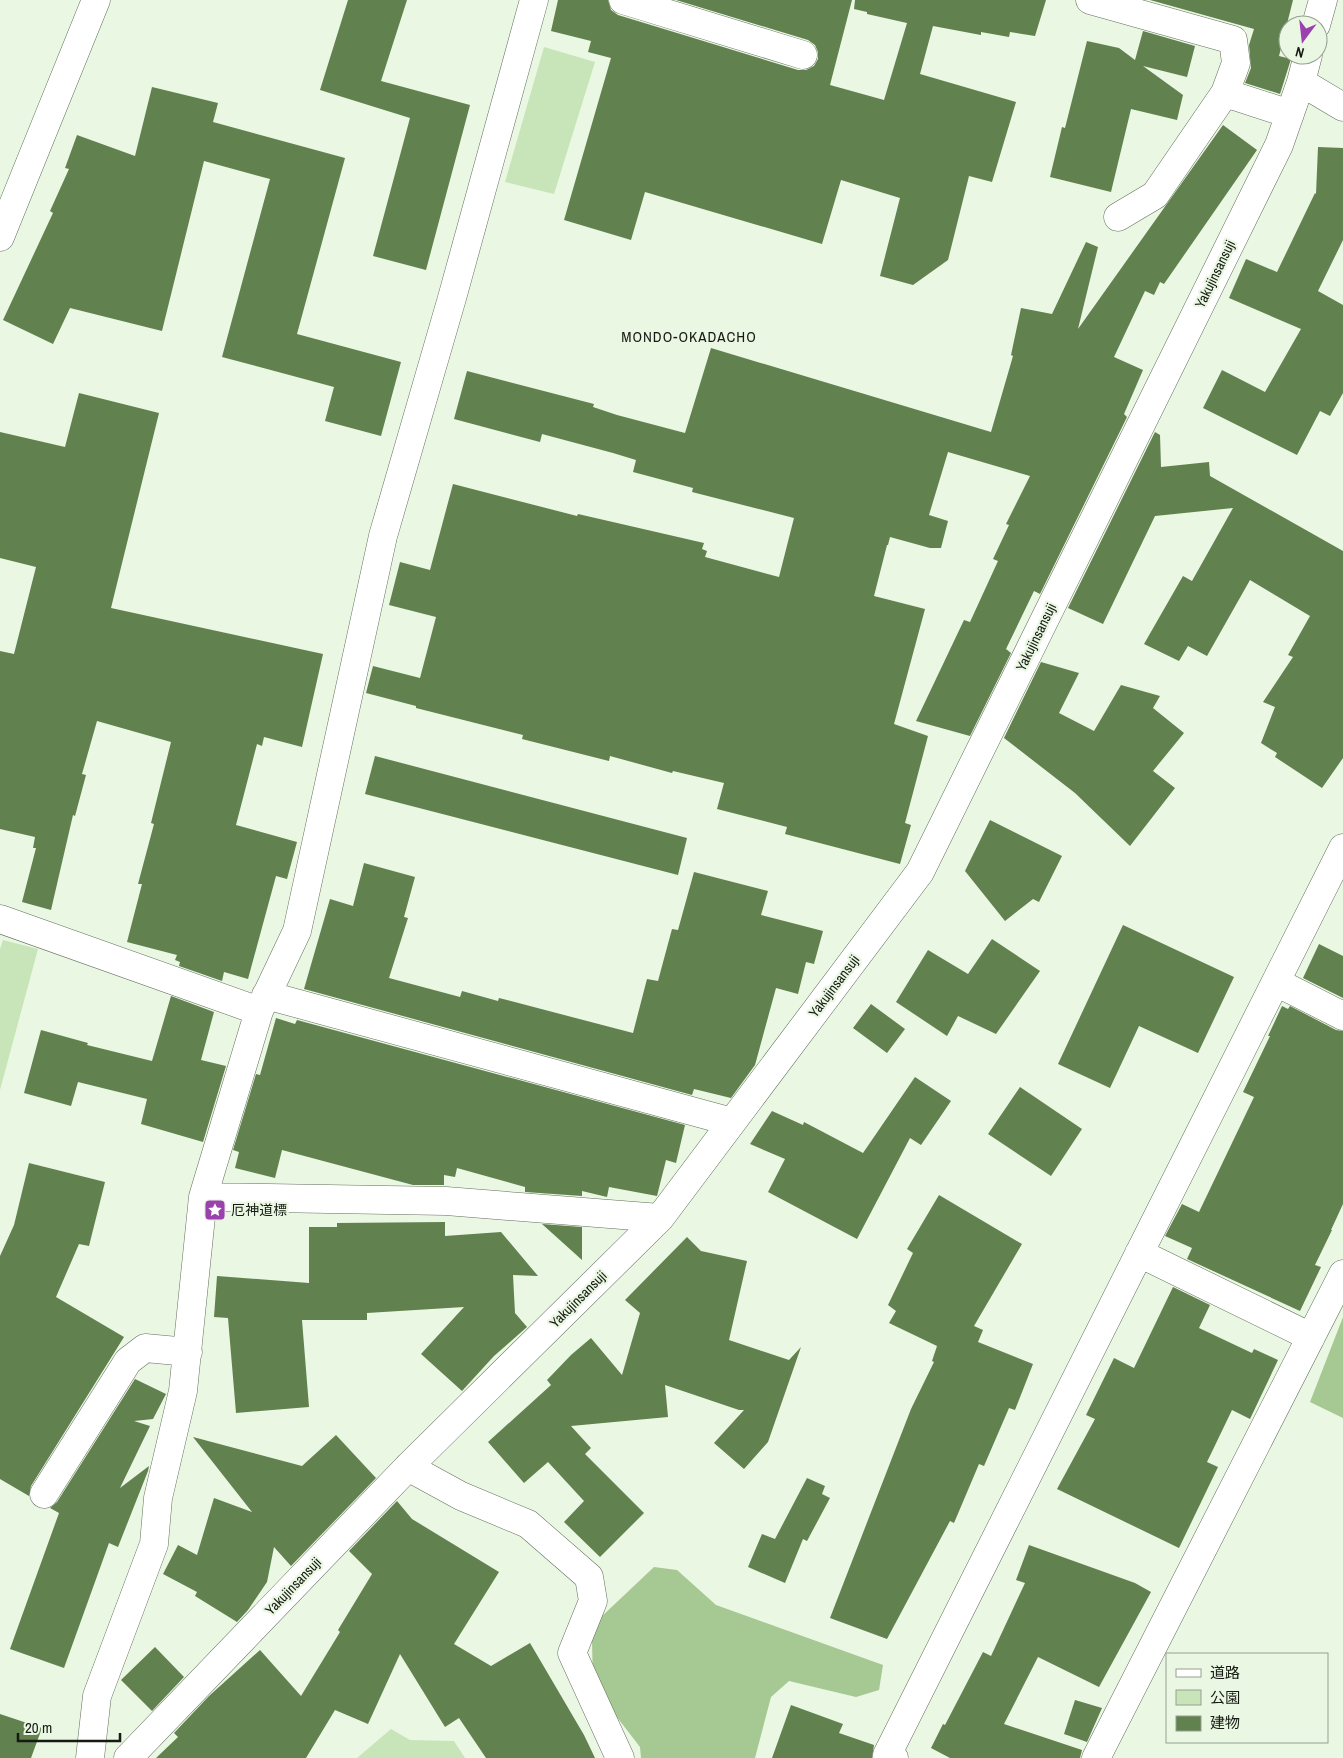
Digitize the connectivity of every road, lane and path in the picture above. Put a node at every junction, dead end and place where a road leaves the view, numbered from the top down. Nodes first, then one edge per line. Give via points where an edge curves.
1 (96, 0) edge
2 (534, 0) edge
3 (624, 0) edge
4 (1090, 0) edge
5 (1323, 0) edge
6 (1319, 15) edge
7 (803, 55) dead end
8 (1305, 65) edge
9 (1301, 82) junction
10 (1225, 93) junction
11 (1343, 107) edge
12 (1290, 114) junction
13 (1118, 217) dead end
14 (0, 237) edge
15 (1343, 848) edge
16 (0, 919) edge
17 (1276, 982) junction
18 (262, 1003) junction
19 (1343, 1016) edge
20 (732, 1122) junction
21 (203, 1197) junction
22 (660, 1218) junction
23 (1139, 1253) junction
24 (1343, 1274) edge
25 (1311, 1337) junction
26 (188, 1352) junction
27 (408, 1467) junction
28 (44, 1494) dead end
29 (889, 1757) edge
30 (90, 1758) edge
31 (128, 1758) edge
32 (620, 1758) edge
33 (1096, 1758) edge

1 - 14 street
2 - 18 street via 383,536 297,931
3 - 7 street
4 - 10 street via 1233,40 1236,63
5 - 6 street
8 - 9 street, Yakujinsansuji
9 - 11 street
9 - 12 street, Yakujinsansuji
10 - 12 street
10 - 13 street via 1155,195
12 - 20 street, Yakujinsansuji via 1279,144 920,872
15 - 17 street
16 - 18 street
17 - 19 street
17 - 23 street
18 - 20 street
18 - 21 street
20 - 22 street, Yakujinsansuji
21 - 22 street via 446,1201
21 - 26 street
22 - 27 street, Yakujinsansuji
23 - 25 street
23 - 29 street
24 - 25 street
25 - 33 street
26 - 28 street via 146,1348 128,1361
26 - 30 street via 183,1391 158,1498 154,1544 97,1696
27 - 31 street, Yakujinsansuji
27 - 32 street via 461,1496 528,1524 589,1576 593,1601 572,1652

